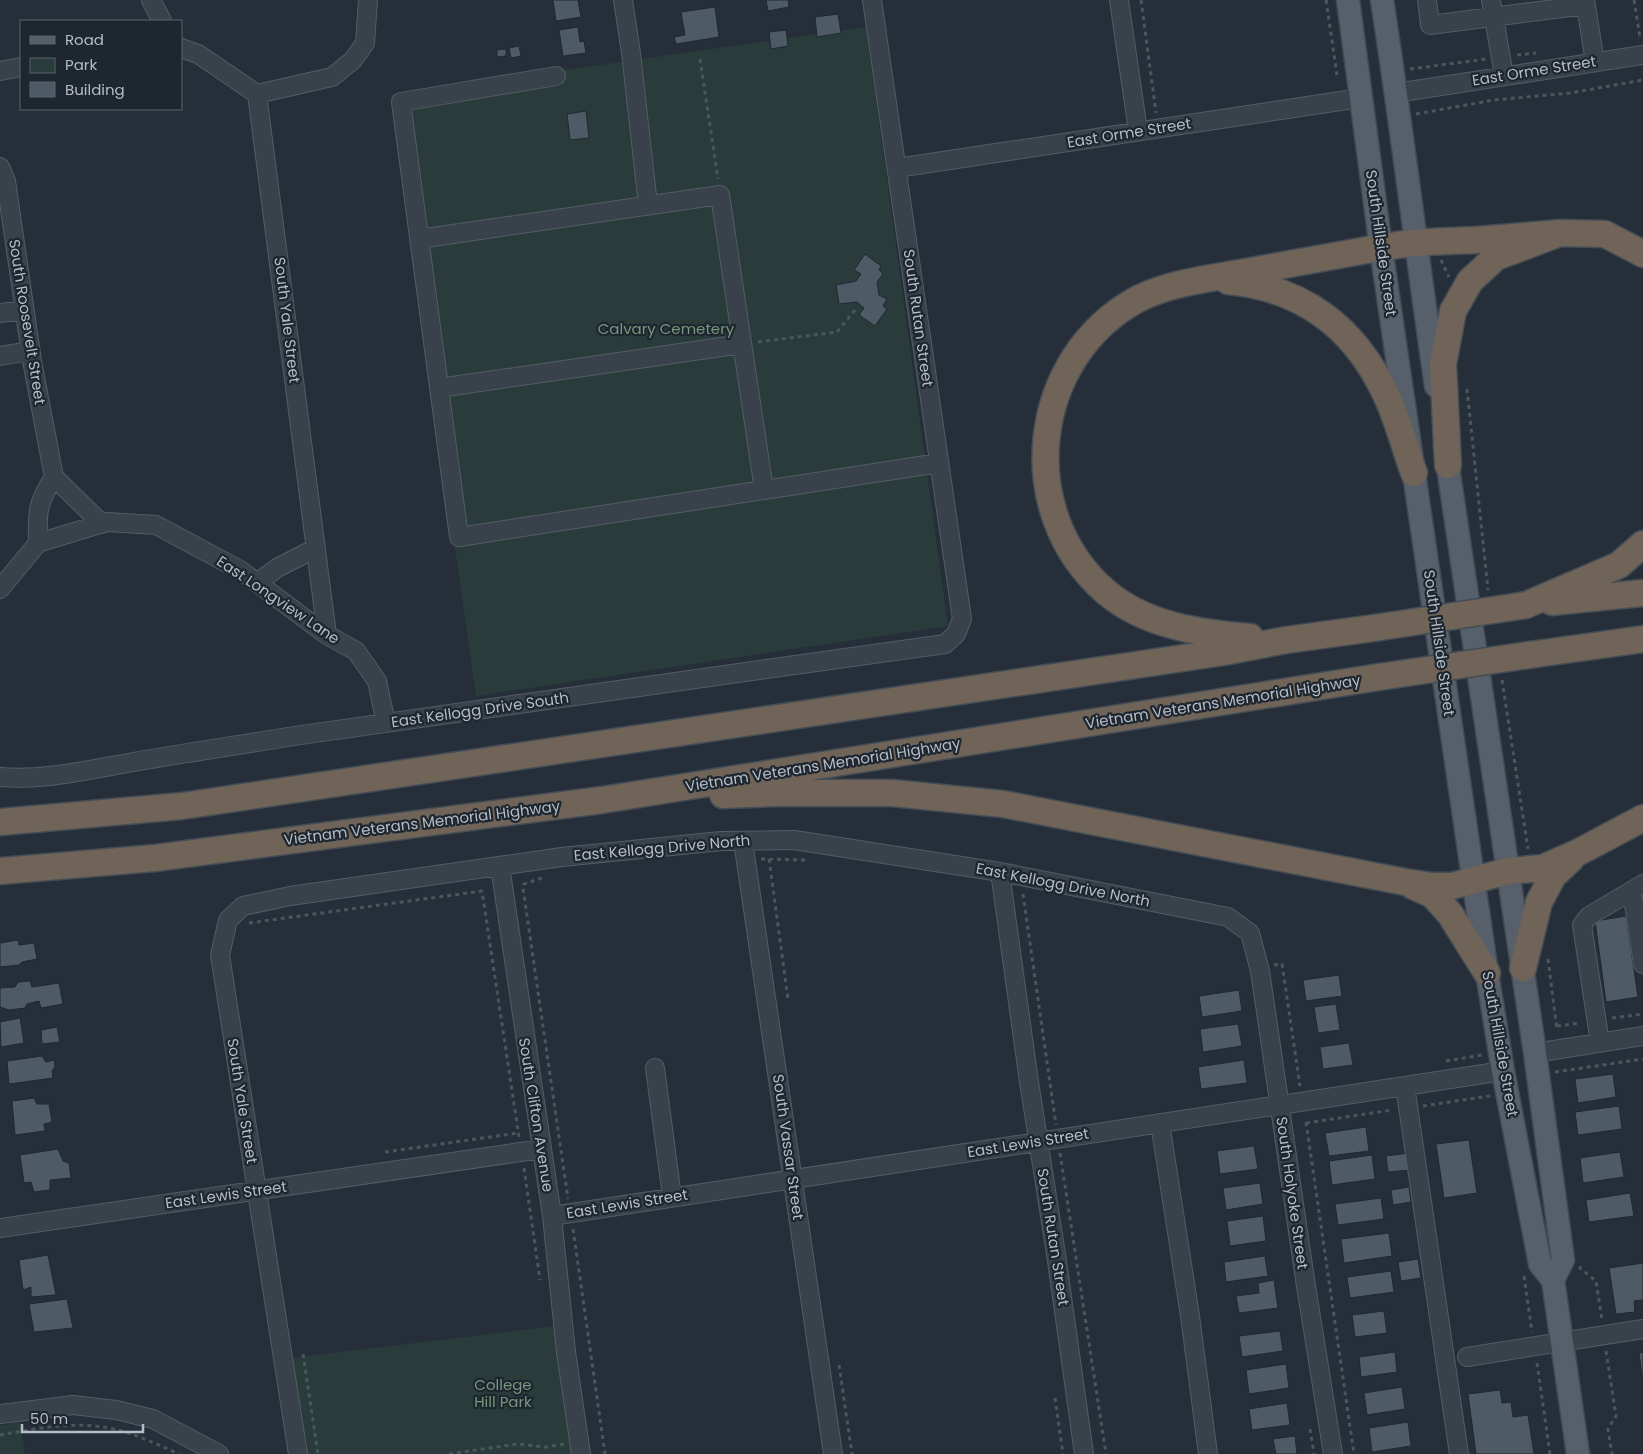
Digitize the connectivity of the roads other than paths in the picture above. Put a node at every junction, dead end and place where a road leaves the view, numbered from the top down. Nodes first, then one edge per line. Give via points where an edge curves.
1 (151, 0) edge
2 (368, 0) edge
3 (623, 0) edge
4 (872, 0) edge
5 (1119, 0) edge
6 (1348, 0) edge
7 (1382, 0) edge
8 (1427, 0) edge
9 (1585, 2) edge
10 (1492, 8) edge
11 (161, 20) edge
12 (182, 48) edge
13 (1643, 54) edge
14 (1595, 62) junction
15 (20, 68) edge
16 (0, 71) edge
17 (556, 76) dead end
18 (1504, 76) junction
19 (1396, 93) junction
20 (257, 94) junction
21 (1350, 100) junction
22 (1138, 132) junction
23 (897, 168) junction
24 (1, 173) edge
25 (648, 206) junction
26 (6, 221) edge
27 (1560, 233) junction
28 (419, 239) junction
29 (1381, 248) junction
30 (1426, 248) junction
31 (1643, 254) edge
32 (1200, 281) junction
33 (24, 310) junction
34 (0, 313) edge
35 (742, 344) junction
36 (30, 351) junction
37 (0, 356) edge
38 (439, 388) junction
39 (939, 463) junction
40 (1448, 465) junction
41 (1414, 473) junction
42 (54, 477) junction
43 (764, 490) junction
44 (102, 524) junction
45 (38, 543) junction
46 (1643, 544) edge
47 (316, 548) junction
48 (257, 583) junction
49 (0, 589) edge
50 (1643, 593) edge
51 (1526, 605) junction
52 (956, 634) joint
53 (327, 635) junction
54 (1643, 639) edge
55 (1286, 640) junction
56 (386, 723) junction
57 (0, 777) edge
58 (602, 800) junction
59 (1643, 818) edge
60 (0, 822) edge
61 (742, 841) junction
62 (1577, 853) junction
63 (500, 866) junction
64 (0, 871) edge
65 (1508, 871) junction
66 (1000, 872) junction
67 (1474, 880) junction
68 (1405, 882) junction
69 (1637, 888) edge
70 (235, 924) joint
71 (1250, 933) joint
72 (1643, 964) edge
73 (1523, 968) junction
74 (1487, 974) junction
75 (1643, 1036) edge
76 (1600, 1043) junction
77 (1536, 1053) junction
78 (655, 1068) dead end
79 (1503, 1071) junction
80 (1404, 1086) junction
81 (1280, 1105) junction
82 (1160, 1123) junction
83 (1038, 1141) junction
84 (541, 1149) junction
85 (793, 1179) junction
86 (256, 1191) junction
87 (672, 1197) junction
88 (552, 1216) junction
89 (0, 1228) edge
90 (1553, 1280) junction
91 (1643, 1329) edge
92 (1562, 1343) junction
93 (1467, 1357) dead end
94 (0, 1414) edge
95 (219, 1454) edge
96 (298, 1454) edge
97 (581, 1454) edge
98 (833, 1454) edge
99 (1084, 1454) edge
100 (1208, 1454) edge
101 (1333, 1454) edge
102 (1459, 1454) edge
103 (1578, 1454) edge

1 - 11 street
2 - 20 street via 365,43 353,60 332,77
3 - 25 street
4 - 23 street, South Rutan Street
5 - 22 street
6 - 21 main road, South Hillside Street
7 - 19 main road, South Hillside Street
8 - 10 street via 1430,25
9 - 10 street
9 - 14 street
10 - 18 street
12 - 20 street via 198,54
13 - 14 street, East Orme Street
14 - 18 street, East Orme Street
15 - 16 street
17 - 28 street via 401,102
18 - 19 street, East Orme Street
19 - 30 main road, South Hillside Street
20 - 47 street, South Yale Street
21 - 22 street, East Orme Street
21 - 29 main road, South Hillside Street
22 - 23 street, East Orme Street
23 - 39 street, South Rutan Street
24 - 26 street, South Roosevelt Street via 6,181
25 - 28 street
25 - 35 street via 720,195
26 - 33 street, South Roosevelt Street
27 - 30 highway
27 - 31 highway via 1604,234
27 - 40 highway via 1496,257 1470,281 1453,311 1443,364
28 - 38 street
29 - 30 highway
29 - 32 highway
29 - 41 main road, South Hillside Street
30 - 40 main road, South Hillside Street
32 - 41 highway via 1237,282 1272,289 1299,300 1339,326 1363,355 1387,397
32 - 55 highway via 1139,299 1114,315 1083,347 1066,371 1047,426 1046,476 1050,498 1076,558 1107,592 1130,608 1185,629
33 - 34 street
33 - 36 street, South Roosevelt Street
35 - 38 street
35 - 43 street
36 - 37 street
36 - 42 street, South Roosevelt Street
38 - 43 street via 459,537
39 - 43 street
39 - 52 street, South Rutan Street via 962,619
40 - 65 main road, South Hillside Street
41 - 67 main road, South Hillside Street
42 - 44 street
42 - 45 street via 42,495 37,517
44 - 45 street, East Longview Lane
44 - 48 street, East Longview Lane via 156,525 240,570
45 - 49 street
46 - 51 highway via 1619,565
47 - 48 street via 277,568
47 - 53 street, South Yale Street
48 - 53 street, East Longview Lane
50 - 51 highway
51 - 55 highway, bridge
52 - 56 street, East Kellogg Drive South via 945,644
53 - 56 street, East Longview Lane via 356,651 377,681
54 - 58 highway, Vietnam Veterans Memorial Highway, bridge via 1379,677
55 - 60 highway via 182,806
56 - 57 street, East Kellogg Drive South via 88,770
58 - 64 highway, Vietnam Veterans Memorial Highway via 155,858
58 - 68 highway via 777,793 892,793 1003,804
59 - 62 highway
61 - 63 street, East Kellogg Drive North via 562,857
61 - 66 street, East Kellogg Drive North via 794,840
61 - 85 street, South Vassar Street
62 - 65 highway via 1543,868
62 - 73 highway via 1553,876 1539,902
63 - 70 street, East Kellogg Drive North via 252,904 243,906 228,920
63 - 84 street, South Clifton Avenue
65 - 67 highway
65 - 73 main road, South Hillside Street
66 - 71 street, East Kellogg Drive North via 1228,917
66 - 83 street, South Rutan Street
67 - 68 highway via 1452,886
67 - 74 main road, South Hillside Street
68 - 74 highway via 1433,895 1450,914
69 - 72 street
69 - 76 street via 1589,916 1582,925
70 - 86 street, South Yale Street via 220,955
71 - 81 street, South Holyoke Street via 1260,971
73 - 77 main road, South Hillside Street
74 - 79 main road, South Hillside Street
75 - 76 street
76 - 77 street
77 - 90 main road, South Hillside Street via 1563,1260
78 - 87 street
79 - 80 street, East Lewis Street
79 - 90 main road, South Hillside Street via 1540,1264
80 - 81 street, East Lewis Street
80 - 102 street
81 - 82 street, East Lewis Street
81 - 101 street, South Holyoke Street
82 - 83 street, East Lewis Street
82 - 100 street
83 - 85 street, East Lewis Street
83 - 99 street, South Rutan Street
84 - 86 street, East Lewis Street
84 - 88 street, South Clifton Avenue
85 - 87 street, East Lewis Street
85 - 98 street, South Vassar Street
86 - 89 street, East Lewis Street
86 - 96 street, South Yale Street
87 - 88 street, East Lewis Street
88 - 97 street, South Clifton Avenue via 566,1352
90 - 92 main road, South Hillside Street
91 - 92 street
92 - 93 street
92 - 103 main road, South Hillside Street
94 - 95 street via 73,1406 116,1410 153,1419

